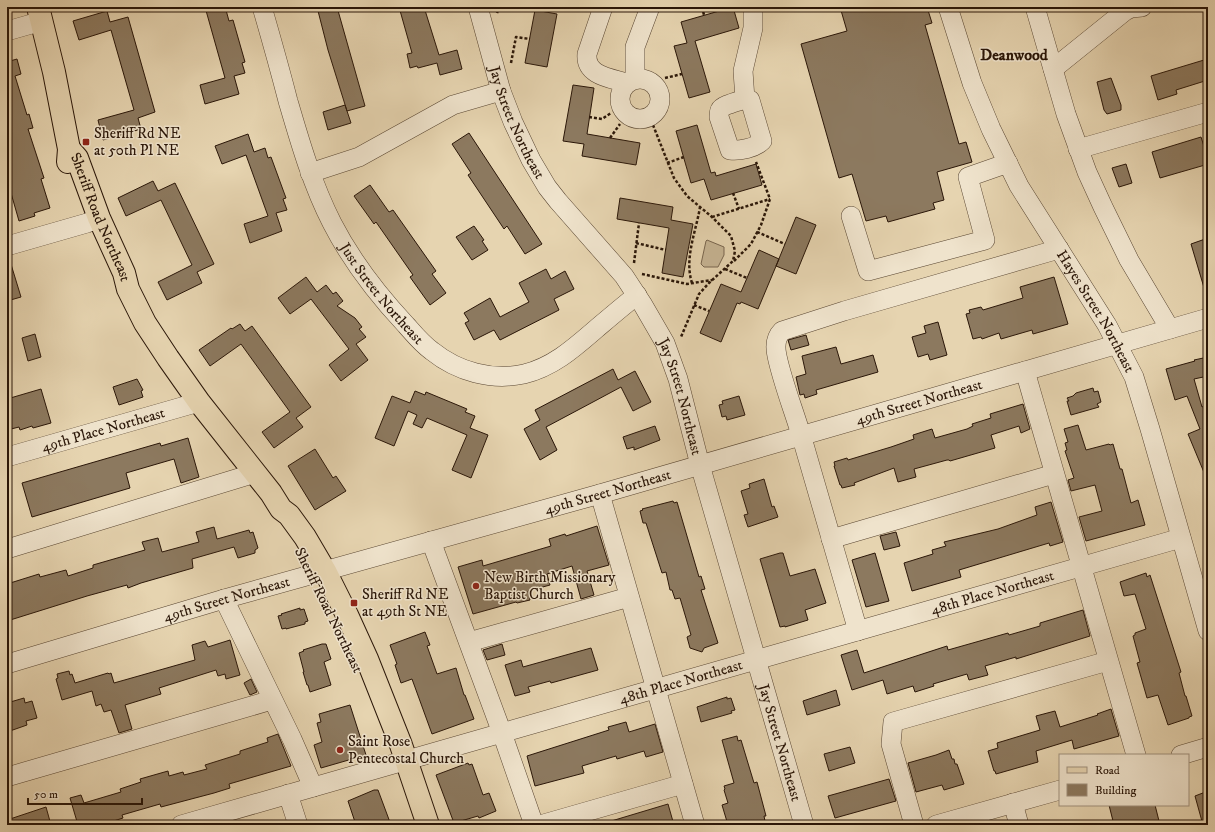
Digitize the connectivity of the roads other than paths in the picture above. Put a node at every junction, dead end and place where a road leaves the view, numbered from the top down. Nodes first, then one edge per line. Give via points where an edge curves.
1 (262, 7) edge
2 (478, 7) edge
3 (603, 7) edge
4 (650, 7) edge
5 (753, 7) edge
6 (948, 7) edge
7 (1035, 7) edge
8 (1142, 7) edge
9 (40, 14) edge
10 (7, 31) edge
11 (1053, 69) junction
12 (501, 90) junction
13 (746, 99) junction
14 (1208, 112) edge
15 (1078, 149) junction
16 (1008, 163) junction
17 (310, 173) junction
18 (851, 216) dead end
19 (93, 220) junction
20 (7, 246) edge
21 (1059, 249) junction
22 (636, 294) junction
23 (1208, 318) edge
24 (1170, 329) junction
25 (1118, 345) junction
26 (1025, 371) junction
27 (199, 402) junction
28 (801, 436) junction
29 (7, 457) edge
30 (700, 465) junction
31 (255, 473) junction
32 (1054, 474) junction
33 (600, 494) junction
34 (1181, 538) junction
35 (831, 539) junction
36 (431, 541) junction
37 (7, 549) edge
38 (1081, 567) junction
39 (319, 573) junction
40 (629, 597) junction
41 (224, 599) junction
42 (858, 631) junction
43 (1208, 631) edge
44 (468, 642) junction
45 (756, 660) junction
46 (1108, 661) junction
47 (7, 664) edge
48 (655, 689) junction
49 (272, 700) junction
50 (502, 733) junction
51 (1208, 747) edge
52 (1136, 754) edge
53 (1184, 754) edge
54 (400, 762) junction
55 (7, 777) edge
56 (683, 784) junction
57 (313, 787) junction
58 (1059, 790) edge
59 (288, 794) junction
60 (1012, 803) junction
61 (181, 825) edge
62 (298, 825) edge
63 (415, 825) edge
64 (428, 825) edge
65 (534, 825) edge
66 (540, 825) edge
67 (695, 825) edge
68 (804, 825) edge
69 (914, 825) edge
70 (936, 825) edge
71 (1019, 825) edge

1 - 17 street, Just Street Northeast
2 - 12 street, Jay Street Northeast
3 - 4 street via 586,60 589,67 603,76 631,81 636,47
5 - 13 street via 753,28 744,72
6 - 16 street, Hayes Street Northeast via 972,83
7 - 11 street
8 - 11 street via 1125,11
9 - 10 street
9 - 19 main road, Sheriff Road Northeast via 69,149 68,162
11 - 15 street
12 - 17 street via 453,106 359,157
12 - 22 street, Jay Street Northeast via 525,147 547,187 624,276
13 - 13 street via 750,100 762,141 751,147 730,150 719,116 720,108
14 - 15 street
15 - 24 street via 1129,260
16 - 18 street via 968,178 985,240 868,271
16 - 21 street, Hayes Street Northeast
17 - 22 street, Just Street Northeast via 339,236 389,307 432,351 467,371 506,376 525,374 547,366 567,354
19 - 20 street
19 - 27 main road, Sheriff Road Northeast via 114,278 128,289 156,341
21 - 25 street, Hayes Street Northeast
21 - 28 street via 782,331 776,340 777,355
22 - 30 street, Jay Street Northeast via 665,343
23 - 24 street, 49th Street Northeast
24 - 25 street, 49th Street Northeast
25 - 26 street, 49th Street Northeast
25 - 34 street, Hayes Street Northeast via 1138,388
26 - 28 street, 49th Street Northeast
26 - 32 street
27 - 29 street, 49th Place Northeast
27 - 31 main road, Sheriff Road Northeast
28 - 30 street, 49th Street Northeast
28 - 35 street
30 - 33 street, 49th Street Northeast
30 - 45 street, Jay Street Northeast
31 - 37 street
31 - 39 main road, Sheriff Road Northeast via 271,493 281,509 282,519
32 - 35 street
32 - 38 street
33 - 36 street, 49th Street Northeast
33 - 40 street
34 - 38 street, 48th Place Northeast
34 - 43 street, Hayes Street Northeast
35 - 42 street
36 - 39 street, 49th Street Northeast
36 - 44 street
38 - 42 street, 48th Place Northeast
38 - 46 street
39 - 41 street, 49th Street Northeast
39 - 54 main road, Sheriff Road Northeast
40 - 44 street
40 - 48 street
41 - 47 street, 49th Street Northeast
41 - 49 street
42 - 45 street, 48th Place Northeast
44 - 50 street
45 - 48 street, 48th Place Northeast
45 - 68 street, Jay Street Northeast
46 - 52 street
46 - 69 street via 893,722 891,744
48 - 50 street, 48th Place Northeast
48 - 56 street
49 - 55 street
49 - 57 street
50 - 54 street, 48th Place Northeast
50 - 65 street
51 - 53 street
54 - 57 street, 48th Place Northeast
54 - 63 main road, Sheriff Road Northeast
54 - 64 main road, Sheriff Road Northeast
56 - 66 street
56 - 67 street
57 - 59 street, 48th Place Northeast
58 - 60 street
59 - 61 street, 48th Place Northeast
59 - 62 street
60 - 70 street
60 - 71 street

